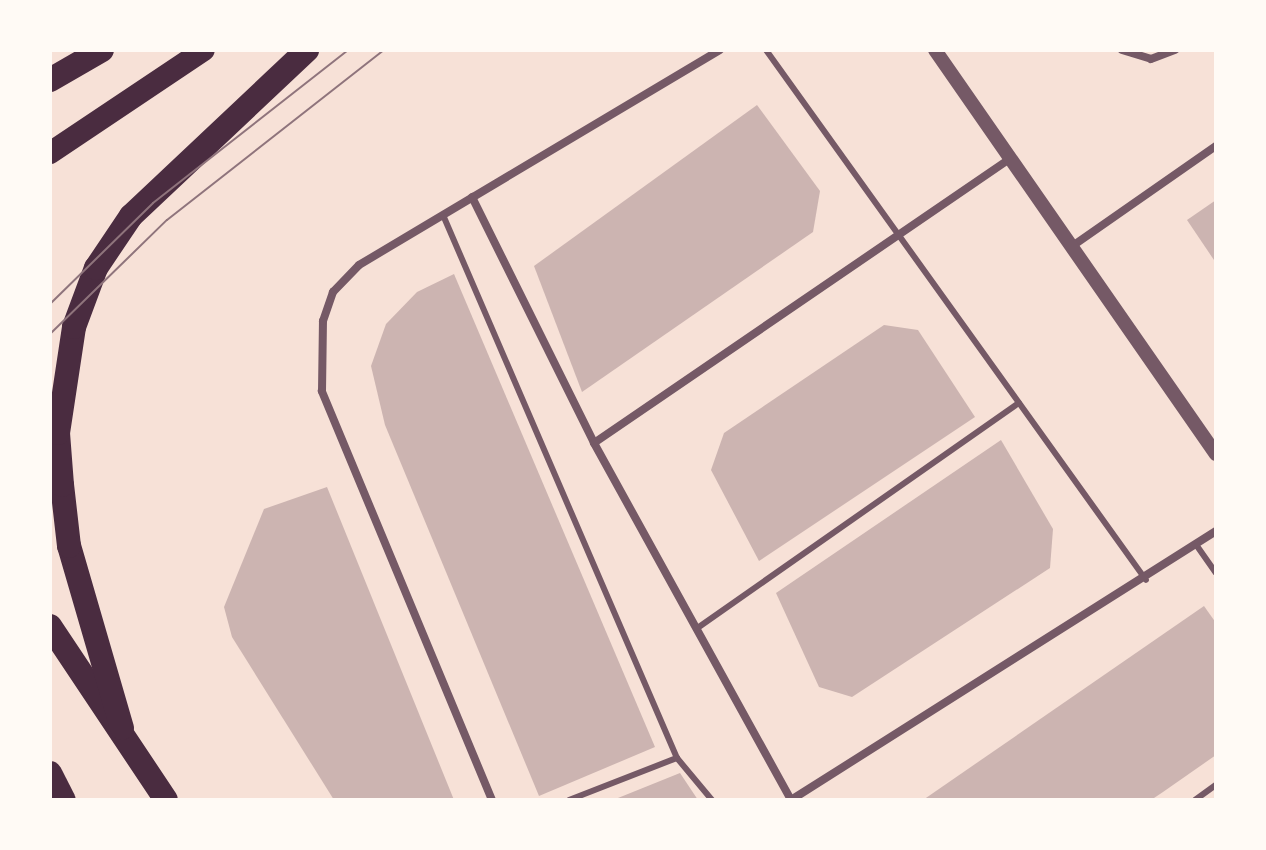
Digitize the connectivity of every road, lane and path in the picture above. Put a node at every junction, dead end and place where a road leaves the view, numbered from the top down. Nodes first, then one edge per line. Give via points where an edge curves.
1 (102, 50) edge
2 (204, 50) edge
3 (307, 50) edge
4 (720, 50) edge
5 (766, 50) edge
6 (935, 50) edge
7 (1122, 50) edge
8 (1175, 50) edge
9 (50, 80) edge
10 (1216, 146) edge
11 (50, 153) edge
12 (1011, 158) junction
13 (472, 197) junction
14 (443, 215) junction
15 (901, 238) junction
16 (1071, 247) junction
17 (1019, 403) junction
18 (594, 443) junction
19 (1216, 454) edge
20 (1216, 531) edge
21 (1197, 546) junction
22 (1216, 573) edge
23 (1146, 580) junction
24 (50, 626) edge
25 (696, 629) junction
26 (122, 728) junction
27 (677, 758) junction
28 (50, 773) edge
29 (1216, 785) edge
30 (64, 800) edge
31 (166, 800) edge
32 (492, 800) edge
33 (569, 800) edge
34 (712, 800) edge
35 (791, 800) edge
36 (1195, 800) edge

1 - 9 highway
2 - 11 highway
3 - 26 highway via 131,216 96,268 74,327 58,433 65,516
4 - 13 street
5 - 15 lane
6 - 12 street
7 - 8 street via 1151,59
10 - 16 street
12 - 15 street
12 - 16 street
13 - 14 street
13 - 18 street
14 - 27 lane
14 - 32 street via 359,265 333,292 323,321 322,391
15 - 17 lane
15 - 18 street
16 - 19 street
17 - 23 lane
17 - 25 lane
18 - 25 street
20 - 21 street
21 - 22 lane
21 - 23 street
23 - 35 street
24 - 26 highway
25 - 35 street
26 - 31 highway
27 - 33 lane
27 - 34 lane
28 - 30 highway
29 - 36 lane

